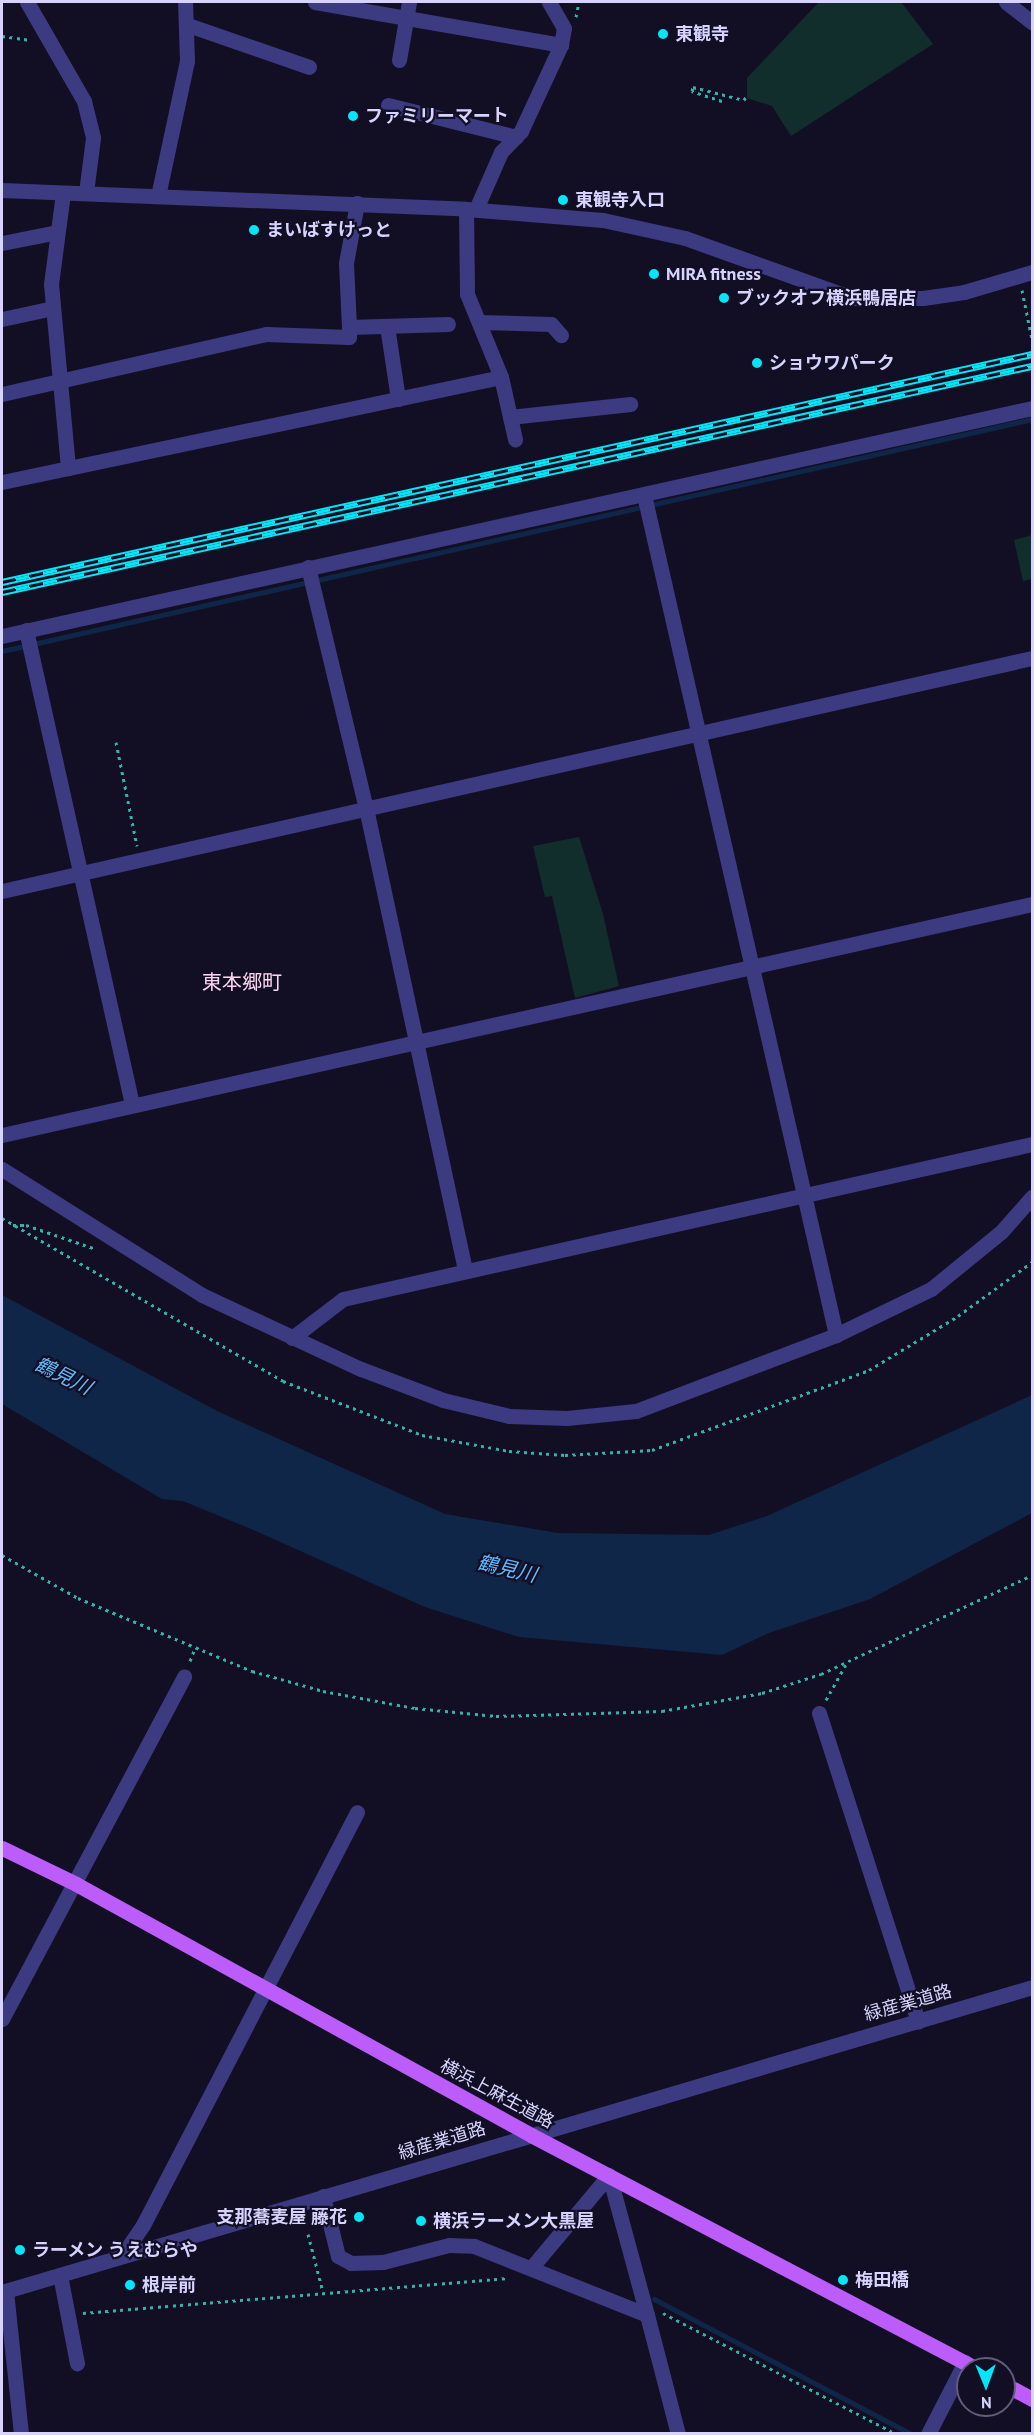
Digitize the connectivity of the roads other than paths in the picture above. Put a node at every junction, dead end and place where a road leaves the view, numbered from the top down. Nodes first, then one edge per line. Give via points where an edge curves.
1 (27, 2) edge
2 (185, 2) edge
3 (315, 2) edge
4 (549, 2) edge
5 (1006, 2) edge
6 (408, 8) edge
7 (1032, 22) edge
8 (188, 25) junction
9 (561, 45) junction
10 (399, 60) dead end
11 (309, 67) dead end
12 (388, 105) dead end
13 (516, 137) junction
14 (2, 190) edge
15 (63, 193) junction
16 (86, 193) junction
17 (158, 196) junction
18 (357, 203) junction
19 (471, 209) junction
20 (57, 232) junction
21 (2, 243) edge
22 (1026, 274) edge
23 (53, 308) junction
24 (2, 319) edge
25 (479, 322) junction
26 (448, 324) dead end
27 (387, 326) junction
28 (349, 327) junction
29 (561, 334) dead end
30 (501, 377) junction
31 (60, 381) junction
32 (2, 394) edge
33 (398, 399) junction
34 (630, 404) dead end
35 (1032, 408) edge
36 (510, 417) junction
37 (515, 439) dead end
38 (68, 468) junction
39 (2, 482) edge
40 (645, 502) junction
41 (310, 576) junction
42 (2, 636) edge
43 (28, 640) junction
44 (1032, 658) edge
45 (698, 733) junction
46 (366, 808) junction
47 (81, 870) junction
48 (2, 891) edge
49 (1032, 904) edge
50 (752, 969) junction
51 (414, 1044) junction
52 (132, 1104) junction
53 (2, 1135) edge
54 (1032, 1144) edge
55 (2, 1169) edge
56 (805, 1195) junction
57 (1032, 1197) edge
58 (465, 1270) junction
59 (837, 1335) junction
60 (292, 1338) junction
61 (184, 1676) dead end
62 (819, 1713) road end
63 (357, 1812) dead end
64 (2, 1848) edge
65 (76, 1884) junction
66 (1032, 1987) edge
67 (263, 1989) junction
68 (4, 2009) edge
69 (918, 2021) junction
70 (531, 2135) junction
71 (609, 2175) junction
72 (323, 2196) junction
73 (122, 2256) junction
74 (531, 2268) junction
75 (60, 2275) junction
76 (4, 2291) edge
77 (646, 2315) junction
78 (956, 2358) edge
79 (77, 2363) dead end
80 (956, 2389) edge
81 (1016, 2390) edge
82 (1032, 2399) edge
83 (929, 2431) edge
84 (21, 2433) edge
85 (678, 2433) edge

1 - 16 street via 84,100 93,138
2 - 8 street
3 - 6 street
4 - 9 street via 564,28
5 - 7 street
6 - 9 street
6 - 10 street
8 - 11 street
8 - 17 street via 187,61
9 - 13 street
12 - 13 street
13 - 19 street via 501,152
14 - 15 street
15 - 16 street
15 - 20 street
16 - 17 street
17 - 18 street
18 - 19 street
18 - 28 street via 346,263
19 - 22 street via 603,220 685,238 853,298 923,298 964,292
19 - 25 street via 467,294
20 - 21 street
20 - 23 street via 51,284
23 - 24 street
23 - 31 street
25 - 29 street via 551,324
25 - 30 street
26 - 27 street
27 - 28 street
27 - 33 street
28 - 31 street via 350,337 266,334
30 - 33 street
30 - 36 street
31 - 32 street
31 - 38 street
33 - 38 street
34 - 36 street
35 - 40 street
36 - 37 street
38 - 39 street
40 - 41 street
40 - 45 street
41 - 43 street
41 - 46 street
42 - 43 street
43 - 47 street
44 - 45 street
45 - 46 street
45 - 50 street
46 - 47 street
46 - 51 street
47 - 48 street
47 - 52 street
49 - 50 street
50 - 51 street
50 - 56 street
51 - 52 street
51 - 58 street
52 - 53 street
54 - 56 street
55 - 60 street via 202,1295
56 - 58 street
56 - 59 street
57 - 59 street via 1001,1232 931,1289
58 - 60 street via 343,1299
59 - 60 street via 636,1411 567,1418 509,1416 443,1400
61 - 65 street
62 - 69 street
63 - 67 street
64 - 65 main road, 横浜上麻生道路
65 - 67 main road, 横浜上麻生道路
65 - 68 street
66 - 69 street, 緑産業道路
67 - 70 main road, 横浜上麻生道路
67 - 73 street via 143,2224
69 - 70 street, 緑産業道路
70 - 71 main road, 横浜上麻生道路
70 - 72 street, 緑産業道路
71 - 74 street
71 - 77 street
71 - 78 main road, 横浜上麻生道路
72 - 73 street, 緑産業道路
72 - 74 street via 338,2256 351,2263 383,2262 449,2245 465,2246
73 - 75 street, 緑産業道路
74 - 77 street
75 - 76 street, 緑産業道路
75 - 79 street
76 - 84 street
77 - 85 street
80 - 83 street
81 - 82 main road

